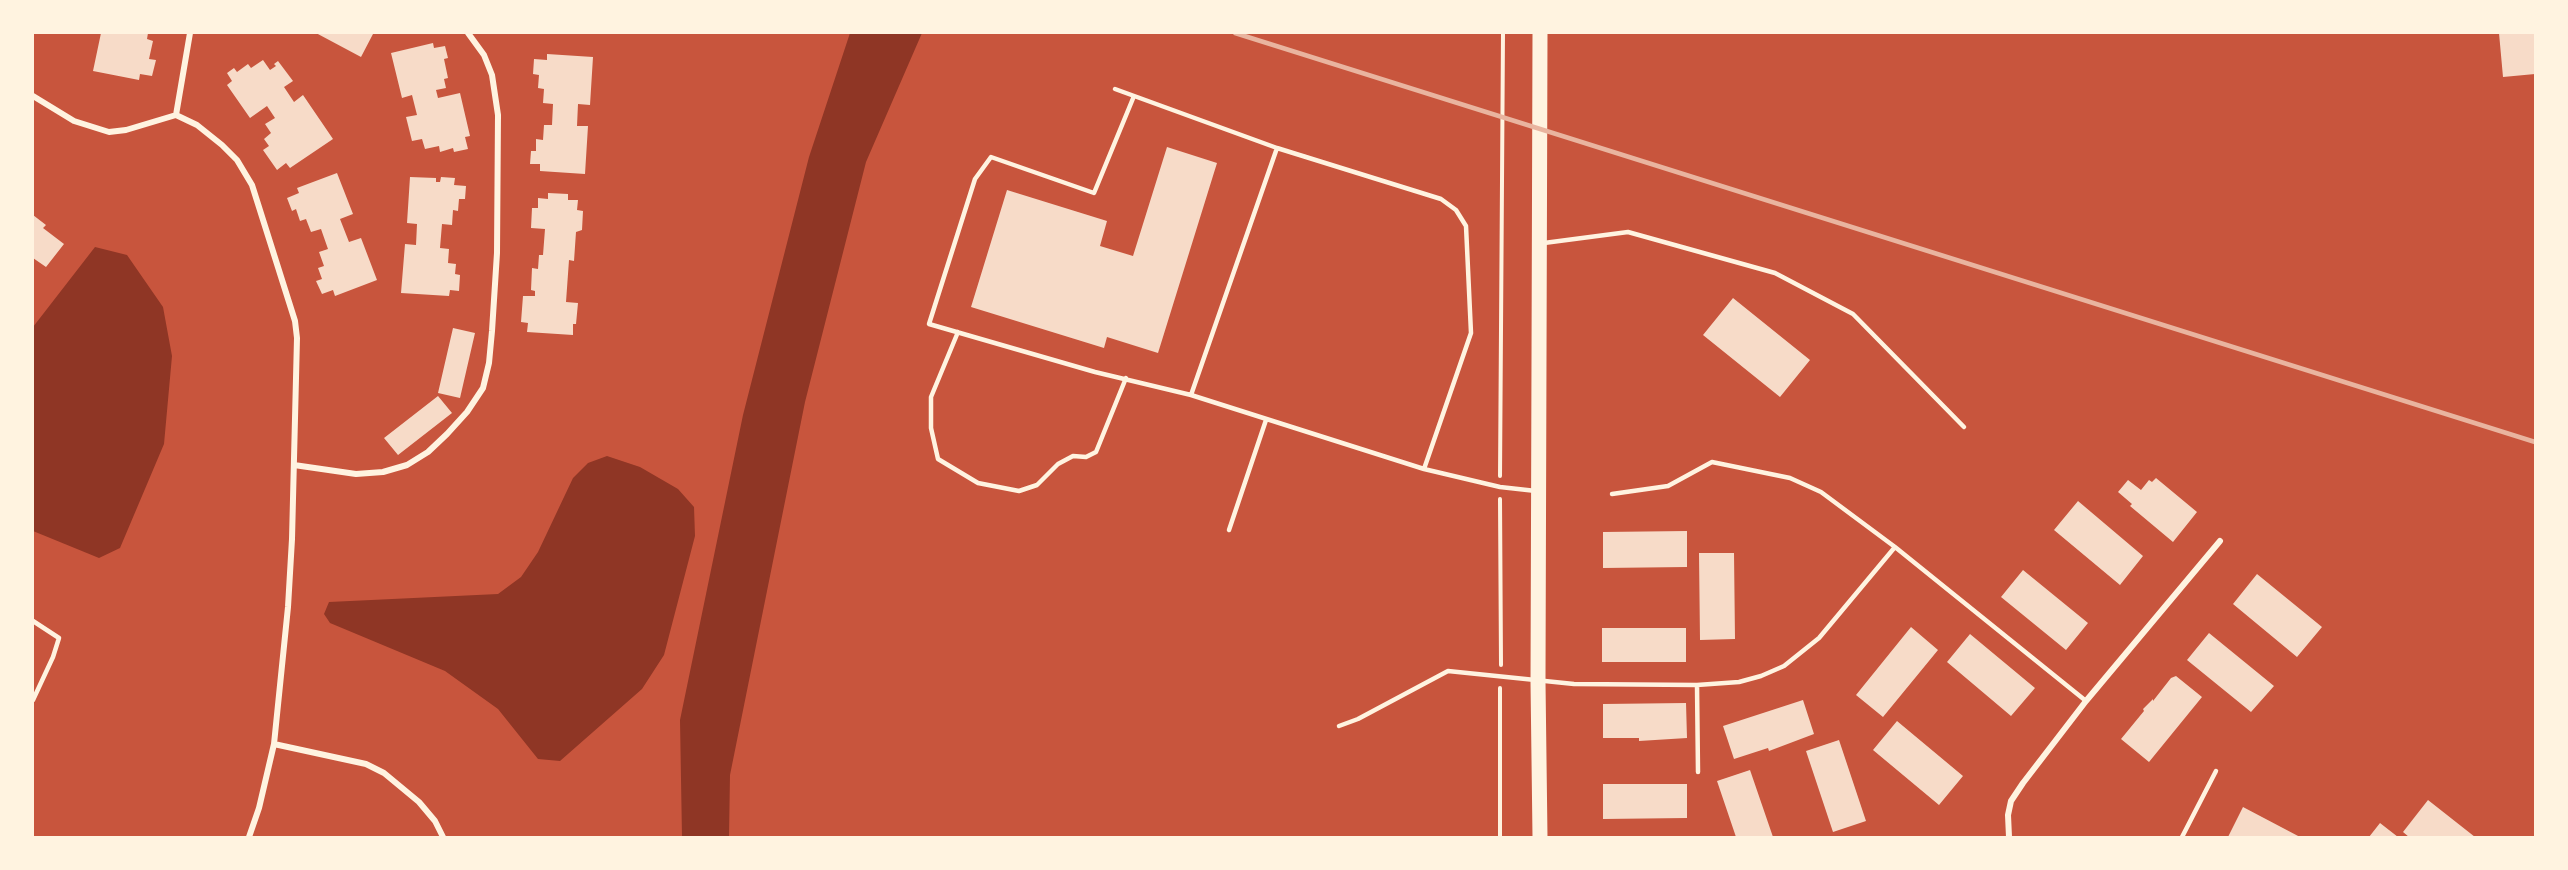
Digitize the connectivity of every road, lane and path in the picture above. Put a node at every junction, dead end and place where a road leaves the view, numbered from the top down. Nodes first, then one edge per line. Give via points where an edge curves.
1 (190, 33) edge
2 (468, 33) edge
3 (1503, 33) edge
4 (1540, 33) edge
5 (1115, 89) dead end
6 (33, 96) edge
7 (1134, 96) junction
8 (176, 116) junction
9 (1277, 148) junction
10 (1541, 244) junction
11 (958, 332) junction
12 (1126, 378) junction
13 (1191, 394) junction
14 (1266, 420) junction
15 (1964, 428) dead end
16 (294, 465) junction
17 (1424, 469) junction
18 (1500, 487) junction
19 (1539, 492) junction
20 (1612, 494) dead end
21 (1229, 530) dead end
22 (2220, 541) dead end
23 (1895, 547) junction
24 (33, 621) edge
25 (1501, 677) junction
26 (1538, 682) junction
27 (1697, 685) junction
28 (33, 700) edge
29 (2086, 701) junction
30 (1339, 726) dead end
31 (274, 744) junction
32 (2216, 771) dead end
33 (1698, 772) dead end
34 (249, 837) edge
35 (443, 837) edge
36 (1500, 837) edge
37 (1540, 837) edge
38 (2009, 837) edge
39 (2182, 837) edge

1 - 8 street
2 - 16 street via 492,75 498,116 494,309 483,388 447,434 407,465 356,474
3 - 18 path
4 - 10 main road
5 - 7 lane
6 - 8 street via 74,121 109,132
7 - 9 lane
7 - 11 lane via 1094,193 991,157 975,179 929,324
8 - 16 street via 196,125 222,145 252,185 295,321
9 - 13 lane
9 - 17 lane via 1441,199 1456,210 1466,226 1471,333
10 - 15 lane via 1628,232 1776,273 1853,314
10 - 19 main road
11 - 12 lane
11 - 12 lane via 932,397 931,428 938,459 978,483 1019,491 1037,485 1065,460 1096,452
12 - 13 lane
13 - 14 lane
14 - 17 lane
14 - 21 lane
16 - 31 street via 288,596
17 - 18 lane
18 - 19 lane
18 - 25 path
19 - 26 main road
20 - 23 lane via 1668,486 1712,462 1723,464 1790,478 1821,492
22 - 29 street
23 - 27 lane via 1819,638 1784,666 1739,682
23 - 29 lane
24 - 28 lane via 59,638
25 - 26 lane
25 - 30 lane via 1448,671
25 - 36 path
26 - 27 lane
26 - 37 main road
27 - 33 lane
29 - 38 street via 2011,801
31 - 34 street
31 - 35 street via 366,764 384,773 419,802
32 - 39 lane

